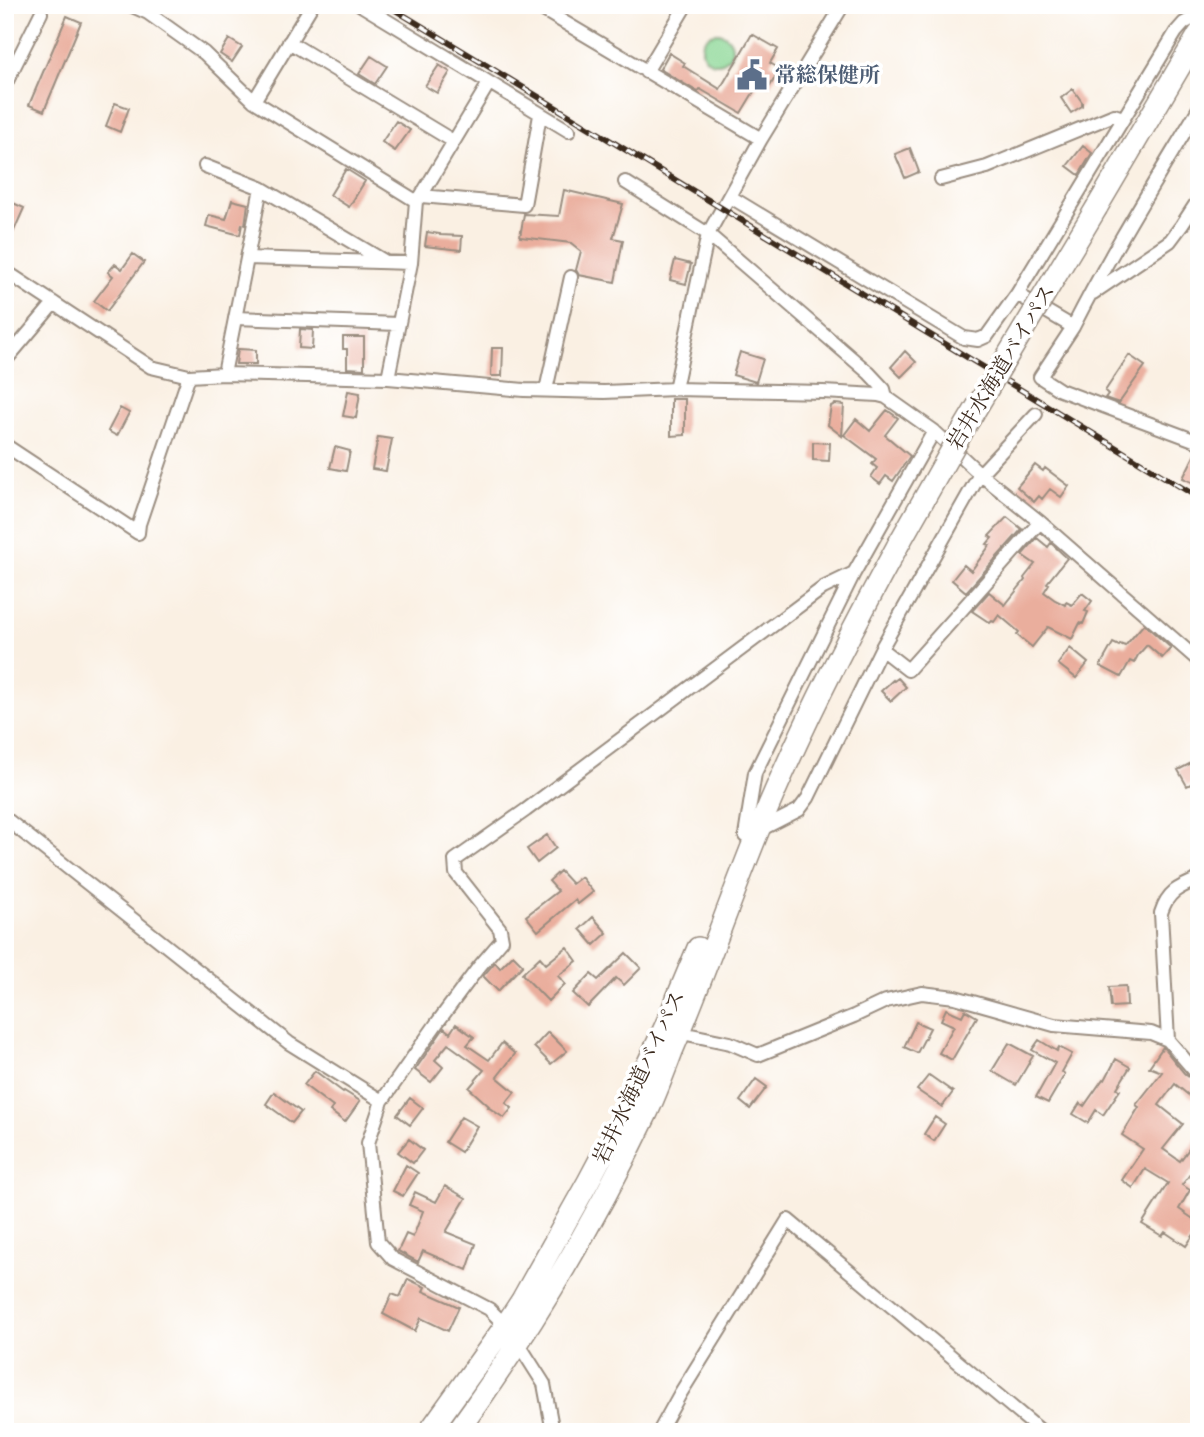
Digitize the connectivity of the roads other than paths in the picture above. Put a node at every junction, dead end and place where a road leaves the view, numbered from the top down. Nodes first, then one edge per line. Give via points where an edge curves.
1 (130, 5) edge
2 (312, 5) edge
3 (361, 5) edge
4 (535, 5) edge
5 (686, 5) edge
6 (843, 5) edge
7 (150, 9) edge
8 (41, 13) dead end
9 (1198, 30) edge
10 (289, 42) junction
11 (646, 72) junction
12 (489, 83) junction
13 (5, 85) edge
14 (254, 101) junction
15 (1199, 108) edge
16 (540, 115) junction
17 (1123, 118) junction
18 (569, 131) dead end
19 (761, 139) junction
20 (453, 141) junction
21 (205, 166) dead end
22 (941, 178) dead end
23 (625, 182) dead end
24 (261, 188) junction
25 (729, 196) junction
26 (418, 198) junction
27 (1199, 199) edge
28 (708, 234) junction
29 (247, 258) junction
30 (384, 261) junction
31 (411, 262) junction
32 (5, 271) edge
33 (570, 277) dead end
34 (1017, 294) junction
35 (1089, 296) junction
36 (54, 303) junction
37 (235, 318) junction
38 (398, 324) junction
39 (1073, 327) junction
40 (5, 361) edge
41 (224, 374) junction
42 (189, 376) junction
43 (388, 378) junction
44 (675, 389) junction
45 (547, 390) junction
46 (886, 397) junction
47 (1036, 414) dead end
48 (934, 431) junction
49 (1199, 442) edge
50 (5, 445) edge
51 (980, 474) junction
52 (1040, 522) junction
53 (854, 573) junction
54 (881, 649) junction
55 (1199, 661) edge
56 (5, 818) edge
57 (752, 833) junction
58 (1199, 879) edge
59 (672, 1030) junction
60 (1168, 1040) junction
61 (1199, 1076) edge
62 (382, 1101) junction
63 (505, 1326) junction
64 (518, 1343) junction
65 (429, 1432) edge
66 (457, 1432) edge
67 (553, 1432) edge
68 (659, 1432) edge
69 (1042, 1432) edge

1 - 7 street
2 - 10 street
3 - 12 street
4 - 11 street
5 - 11 street
6 - 19 street
7 - 14 street
8 - 13 street
9 - 17 street via 1184,23
9 - 57 highway, 岩井水海道バイパス, bridge via 898,545 773,779
10 - 14 street
10 - 20 street
11 - 19 street
12 - 16 street
12 - 20 street
14 - 26 street
15 - 35 street
16 - 18 street
16 - 26 street via 524,205
17 - 22 street via 1114,115 987,167
17 - 34 street
19 - 25 street
20 - 26 street
21 - 24 street
23 - 28 street
24 - 29 street
24 - 30 street
25 - 28 street
25 - 34 street via 964,338 987,336
26 - 31 street
27 - 35 street via 1170,241
28 - 44 street
28 - 46 street via 869,373
29 - 30 street
29 - 37 street
30 - 31 street
31 - 38 street
32 - 36 street
33 - 45 street
34 - 39 street
35 - 39 street
36 - 40 street
36 - 42 street via 151,367
37 - 38 street
37 - 41 street
38 - 43 street
39 - 49 street via 1040,377 1060,390
41 - 42 street
41 - 43 street
42 - 50 street via 138,533
43 - 45 street
44 - 45 street
44 - 46 street
46 - 48 street
47 - 51 street
48 - 51 street
48 - 53 street
51 - 52 street
51 - 54 street
52 - 54 street via 908,670
52 - 55 street
53 - 57 street via 755,773
53 - 62 street via 823,588 454,860 456,873 500,929 502,940
54 - 57 street via 808,798 799,810
56 - 62 street via 289,1043
57 - 59 highway, 岩井水海道バイパス
58 - 60 street via 1179,887 1165,900 1161,913
59 - 60 street via 730,1043 758,1055 886,1001 922,993 955,997 1054,1025 1151,1033
59 - 63 highway, 岩井水海道バイパス
59 - 64 highway, 岩井水海道バイパス via 647,1112 575,1250
60 - 61 street
62 - 63 street via 368,1143 378,1242 393,1259 489,1309
63 - 64 street
63 - 65 highway, 岩井水海道バイパス
64 - 66 highway, 岩井水海道バイパス
64 - 67 street via 544,1384
68 - 69 street via 788,1220

